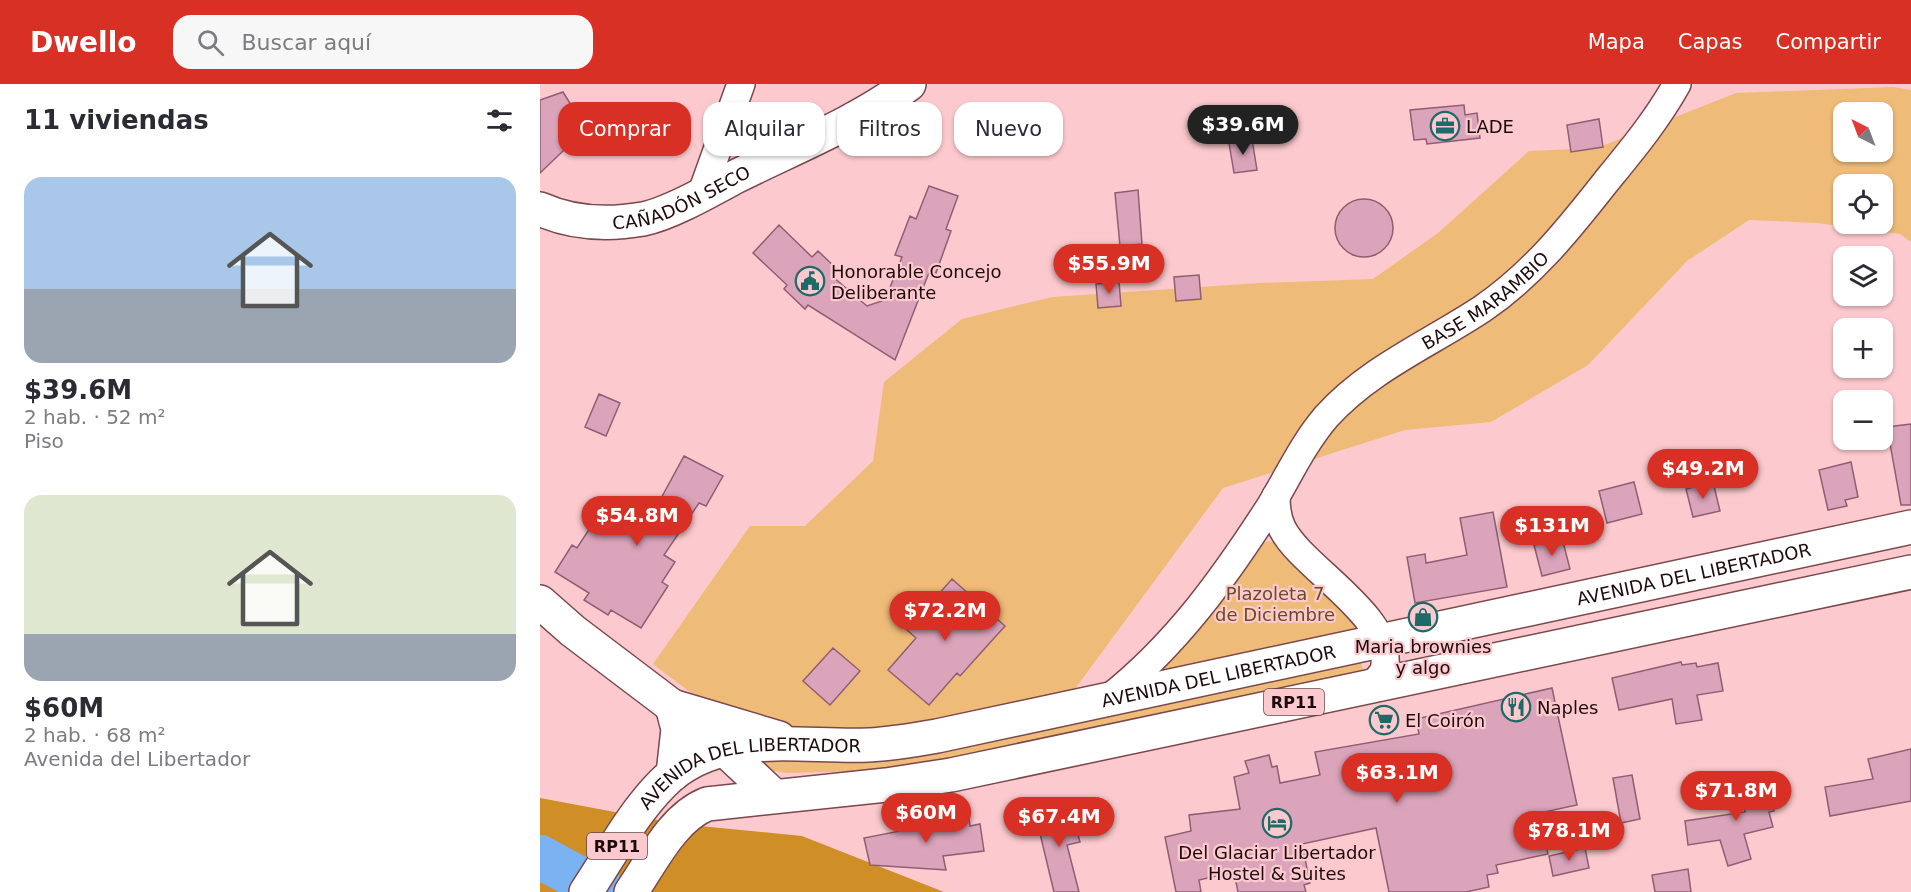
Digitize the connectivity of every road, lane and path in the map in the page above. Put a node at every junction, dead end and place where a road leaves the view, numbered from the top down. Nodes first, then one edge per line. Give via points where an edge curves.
1 (741, 84) edge
2 (909, 84) edge
3 (1677, 84) edge
4 (701, 195) junction
5 (540, 209) edge
6 (1276, 496) junction
7 (1908, 530) edge
8 (1911, 572) edge
9 (540, 602) edge
10 (540, 615) edge
11 (573, 631) junction
12 (1381, 641) junction
13 (1365, 687) junction
14 (1108, 699) junction
15 (672, 706) junction
16 (792, 743) junction
17 (726, 750) junction
18 (673, 774) junction
19 (774, 796) junction
20 (586, 892) edge
21 (631, 892) edge

1 - 4 street
2 - 4 main road, CAÑADÓN SECO via 856,117
3 - 6 street, BASE MARAMBIO via 1640,139 1540,262 1482,309 1395,361 1345,399 1310,438
4 - 5 main road, CAÑADÓN SECO via 646,218 609,223 580,222
6 - 12 street via 1276,512 1287,537 1351,599
6 - 14 street, BASE MARAMBIO via 1223,578 1186,626 1153,662
7 - 12 main road, AVENIDA DEL LIBERTADOR / RP11
8 - 13 main road, AVENIDA DEL LIBERTADOR / RP11
9 - 11 main road
10 - 11 main road
11 - 15 main road
12 - 13 street via 1384,671
12 - 14 main road, AVENIDA DEL LIBERTADOR / RP11
13 - 19 main road, AVENIDA DEL LIBERTADOR / RP11 via 951,775
14 - 16 main road, AVENIDA DEL LIBERTADOR / RP11 via 903,741 831,746
15 - 16 main road
15 - 17 main road
15 - 18 main road via 678,729
16 - 17 main road, AVENIDA DEL LIBERTADOR / RP11
17 - 18 main road, AVENIDA DEL LIBERTADOR / RP11 via 701,757
17 - 19 main road
18 - 20 main road, AVENIDA DEL LIBERTADOR / RP11 via 647,801
19 - 21 main road, AVENIDA DEL LIBERTADOR / RP11 via 697,808 679,824

